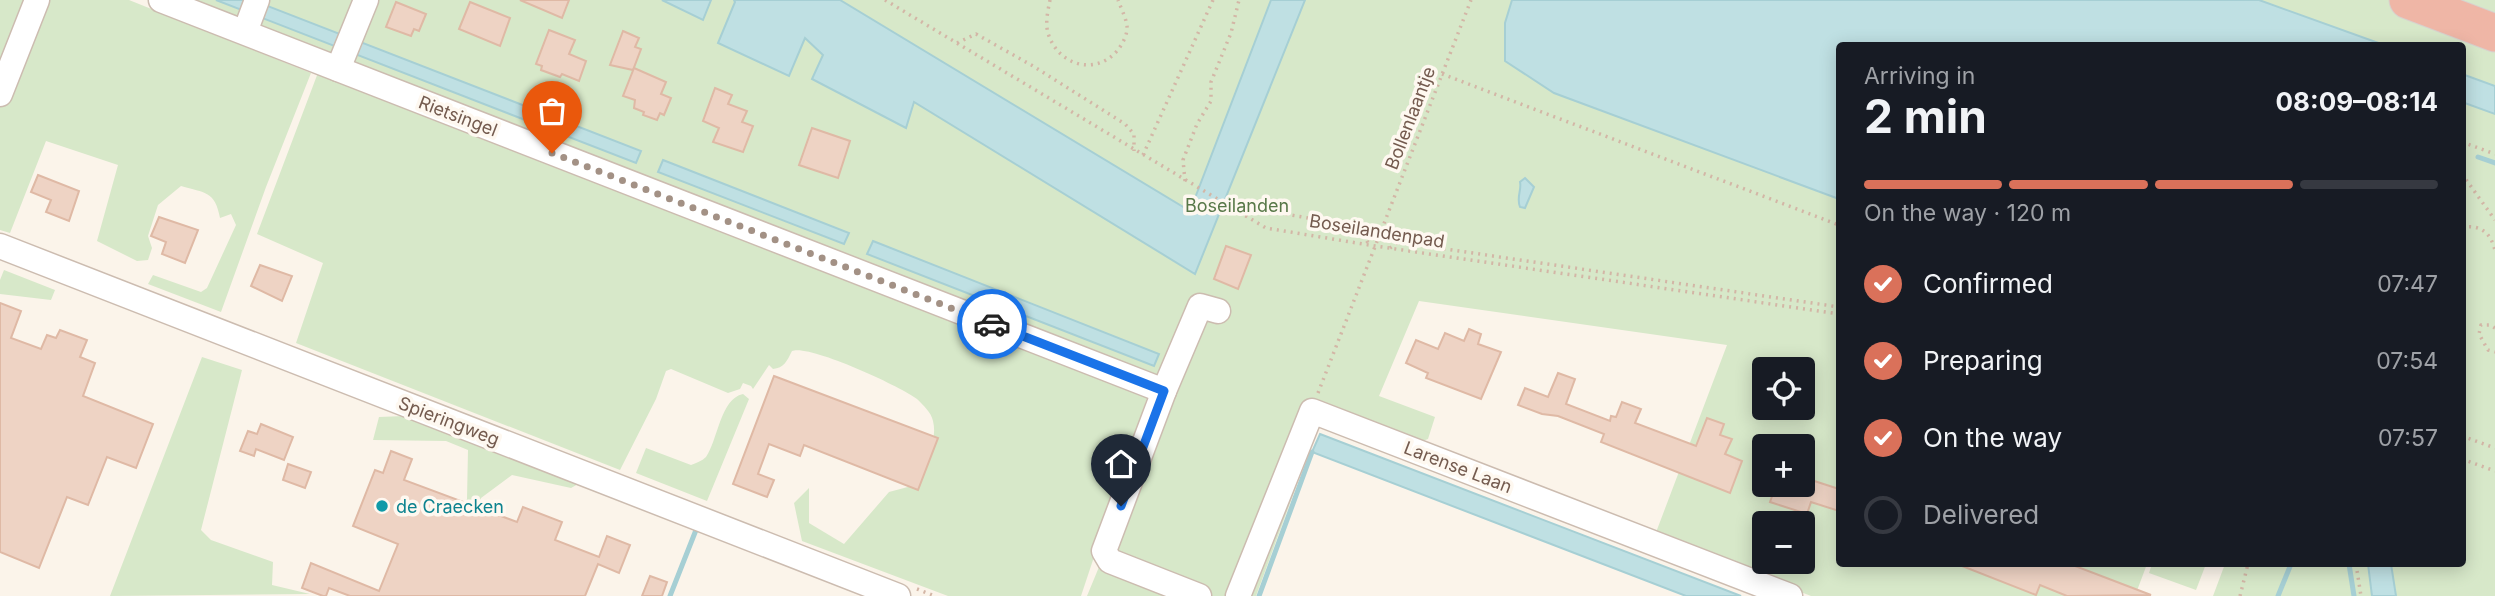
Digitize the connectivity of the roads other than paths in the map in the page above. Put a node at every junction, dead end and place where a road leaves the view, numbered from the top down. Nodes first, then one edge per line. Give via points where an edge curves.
1 (37, 0) edge
2 (161, 0) edge
3 (257, 0) edge
4 (366, 0) edge
5 (2408, 0) edge
6 (190, 5) edge
7 (245, 32) junction
8 (2495, 33) edge
9 (338, 69) junction
10 (0, 94) edge
11 (0, 246) edge
12 (1218, 311) dead end
13 (1164, 391) junction
14 (898, 596) edge
15 (1199, 596) edge
16 (1238, 596) edge
17 (1790, 596) edge

1 - 10 street
2 - 6 street, Rietsingel
3 - 7 street
4 - 9 street
5 - 8 highway
6 - 7 street, Rietsingel
7 - 9 street, Rietsingel
9 - 13 street, Rietsingel
11 - 14 street, Spieringweg
12 - 13 street via 1200,306
13 - 15 street via 1104,551 1110,561
16 - 17 street, Larense Laan via 1312,411

